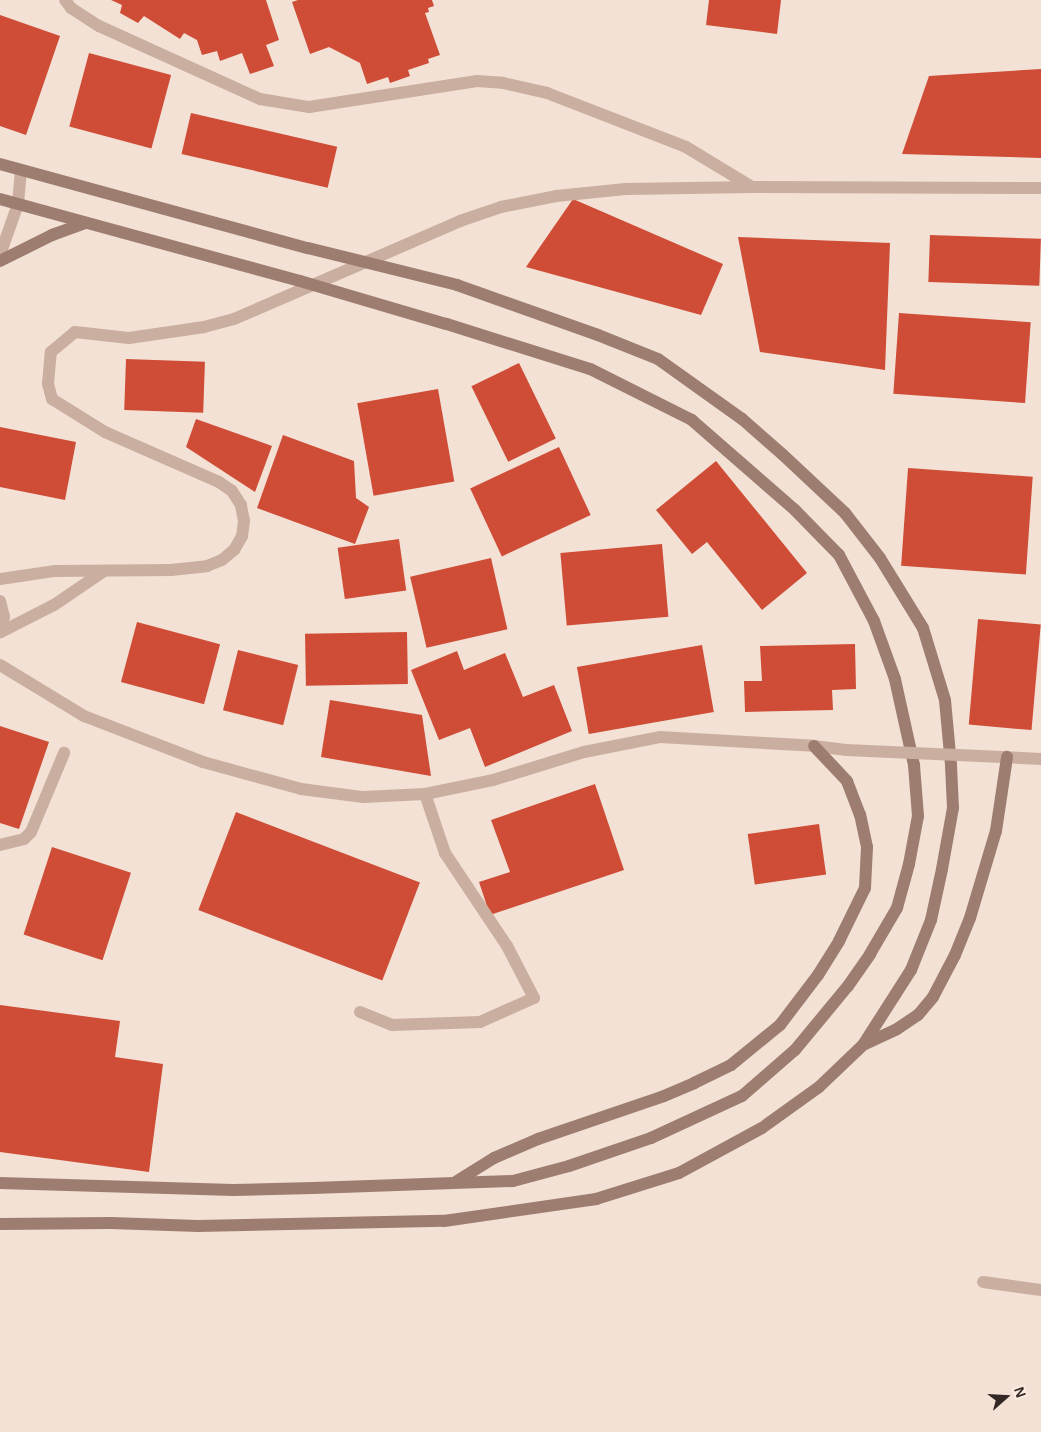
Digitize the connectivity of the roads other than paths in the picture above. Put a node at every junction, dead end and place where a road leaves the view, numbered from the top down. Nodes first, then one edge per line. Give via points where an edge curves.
1 (65, 0) edge
2 (0, 164) edge
3 (21, 172) junction
4 (752, 186) junction
5 (1041, 188) edge
6 (0, 199) edge
7 (18, 204) junction
8 (85, 223) junction
9 (0, 255) edge
10 (0, 261) edge
11 (104, 571) junction
12 (0, 579) edge
13 (0, 601) edge
14 (0, 632) edge
15 (0, 665) edge
16 (814, 746) junction
17 (64, 753) dead end
18 (1007, 757) junction
19 (1041, 759) edge
20 (425, 794) junction
21 (0, 844) edge
22 (360, 1012) dead end
23 (863, 1045) junction
24 (455, 1182) junction
25 (0, 1183) edge
26 (0, 1224) edge
27 (983, 1282) dead end
28 (1041, 1290) edge

1 - 4 street via 71,8 99,26 260,99 309,107 477,81 503,83 547,93 677,144
2 - 3 main road
3 - 7 street
3 - 23 main road, bridge via 457,285 658,359 714,398 782,454 845,513 880,558 923,628 945,700 953,808 931,920 911,970
4 - 5 street
4 - 11 street via 626,189 556,196 501,207 460,221 234,319 204,327 129,338 75,332 51,352 48,384 52,400 105,432 219,482 241,505 244,521 242,536 234,550 207,566
6 - 7 main road
7 - 8 main road
7 - 9 street
8 - 10 main road via 52,235
8 - 24 main road, bridge via 300,281 590,369 692,420 802,517 838,555 874,621 895,679 914,765 918,816 897,908 848,986 795,1050 742,1096 651,1138 569,1166 513,1180
11 - 12 street via 55,571
11 - 14 street via 54,605
13 - 14 street via 4,618
15 - 20 street via 84,716 204,762 301,789 363,797
16 - 18 street, bridge
16 - 20 street via 660,737 584,752 493,780
16 - 24 main road via 847,782 860,815 867,847 865,888 824,966 780,1025 731,1065 694,1083 538,1139 494,1158
17 - 21 street via 31,832 24,838
18 - 19 street
18 - 23 main road via 996,831 956,955 933,996 918,1015
20 - 22 street via 445,853 507,946 534,998 480,1022 392,1024
23 - 26 main road via 819,1087 762,1128 680,1173 596,1199 444,1221 198,1226
24 - 25 main road via 233,1190
27 - 28 street

